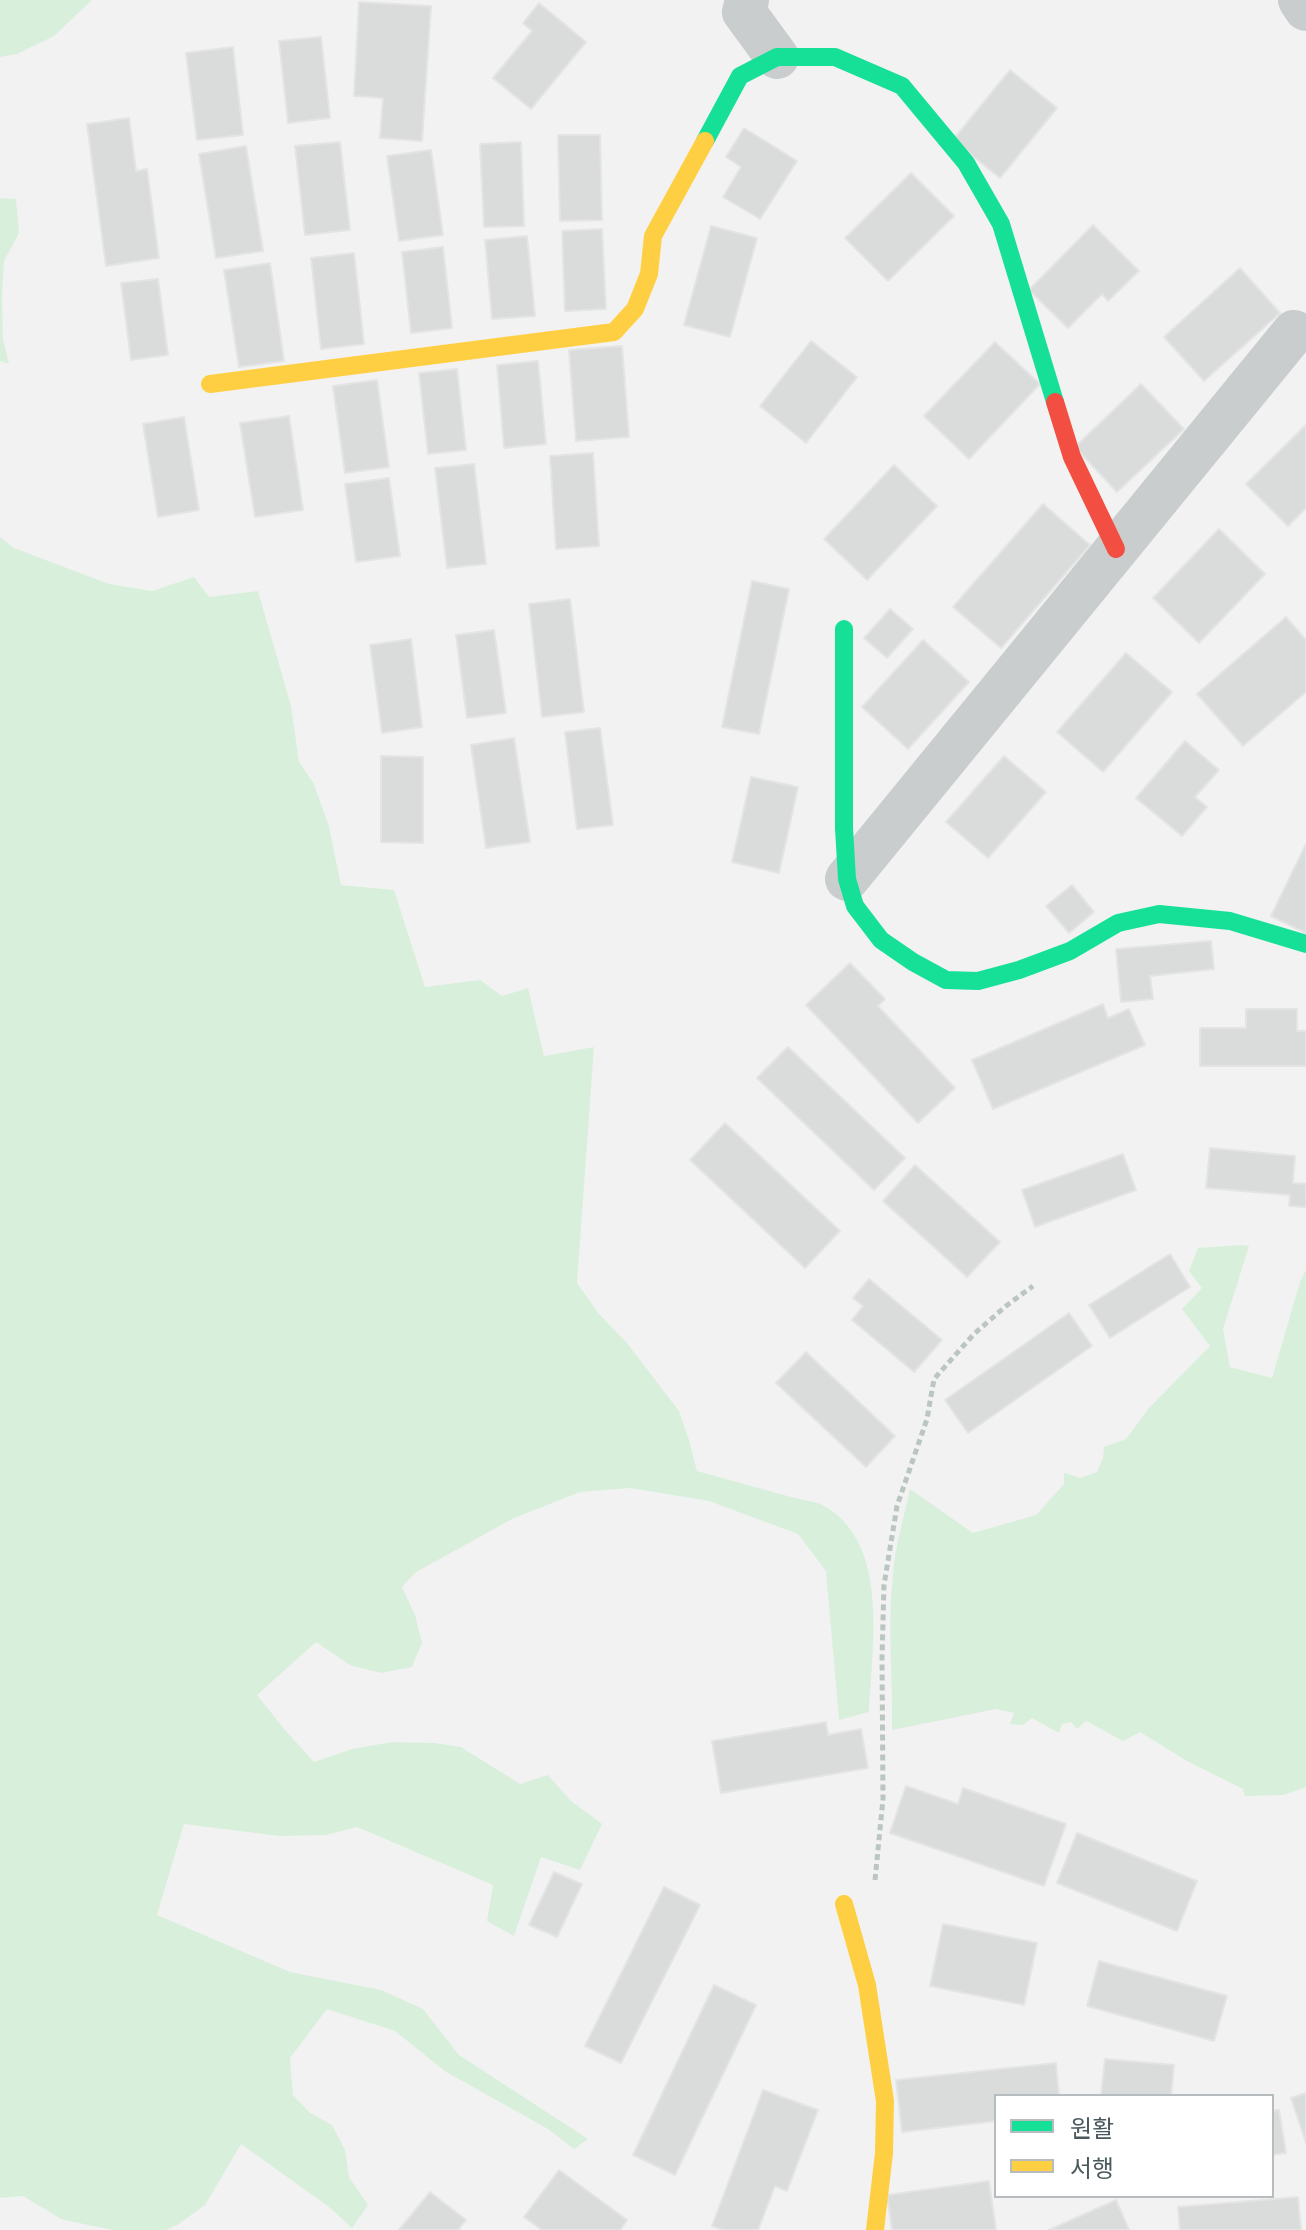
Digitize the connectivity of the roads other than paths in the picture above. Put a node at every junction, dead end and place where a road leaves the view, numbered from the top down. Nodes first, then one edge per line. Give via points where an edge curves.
1 (747, 0) edge
2 (1300, 0) edge
3 (1306, 9) edge
4 (777, 57) junction
5 (1294, 332) dead end
6 (210, 384) dead end
7 (1116, 549) junction
8 (844, 629) dead end
9 (847, 879) junction
10 (1306, 944) edge
11 (844, 1904) dead end
12 (875, 2230) edge

1 - 4 street via 744,12
2 - 3 street
4 - 6 street via 740,76 653,236 649,274 635,309 614,332
4 - 7 street via 835,57 902,86 966,163 1001,224 1072,457
5 - 7 street
7 - 9 street
8 - 9 street
9 - 10 street via 855,906 881,940 946,980 978,981 1019,970 1070,951 1118,923 1159,914 1230,921
11 - 12 street via 867,1985 885,2101

